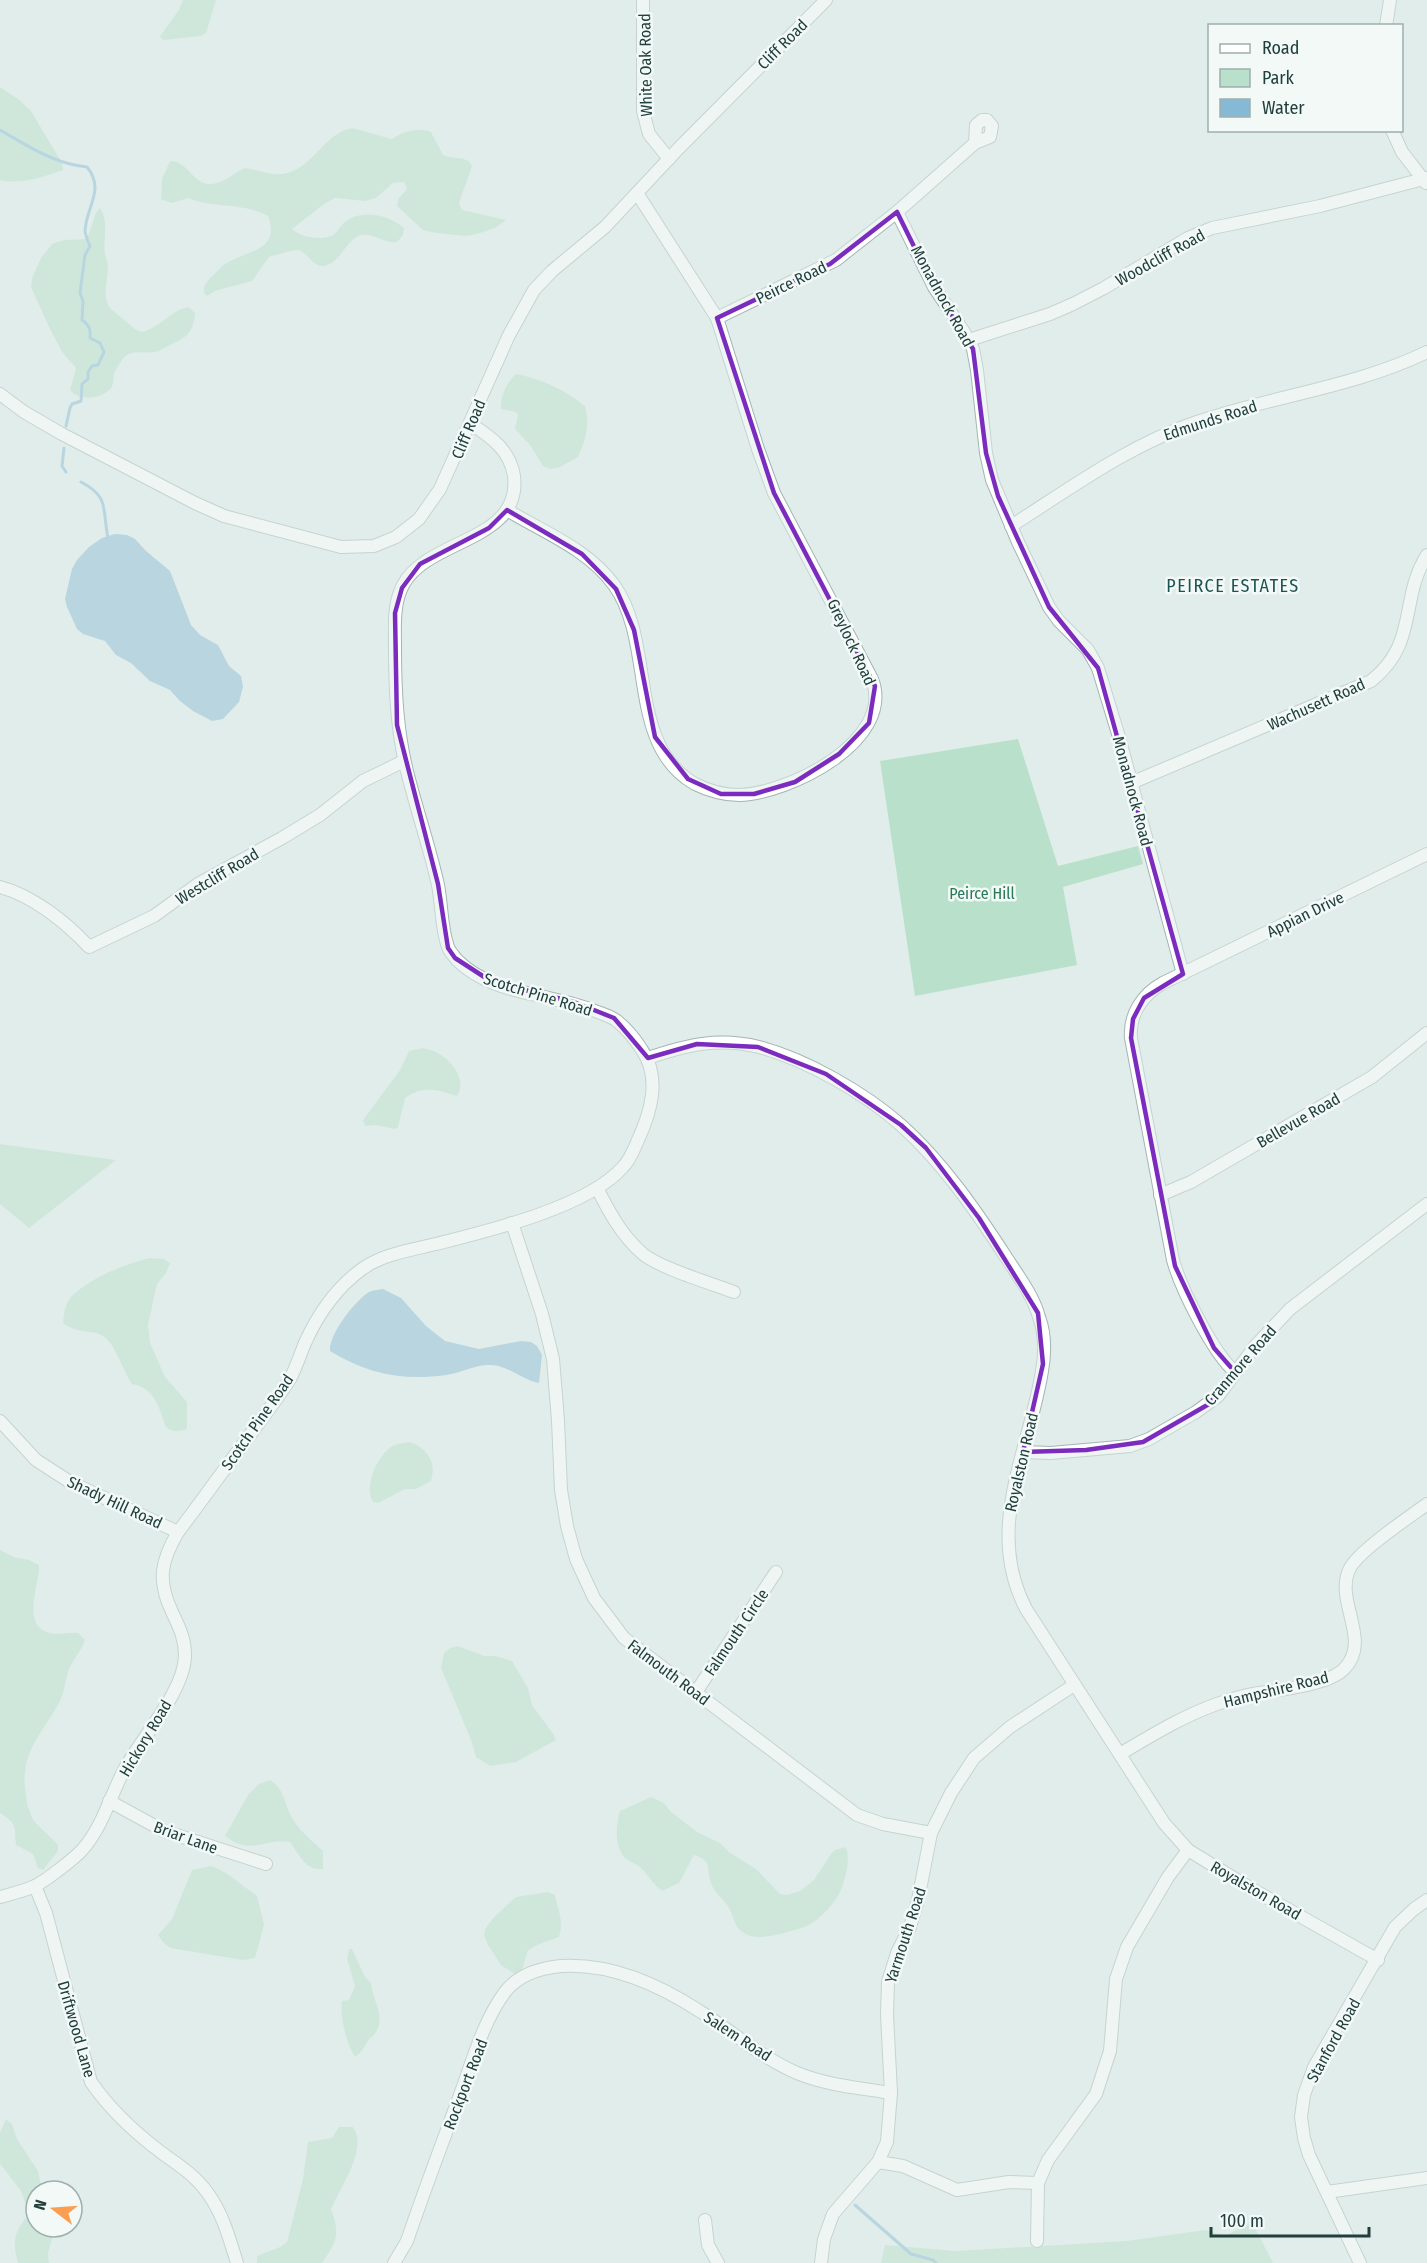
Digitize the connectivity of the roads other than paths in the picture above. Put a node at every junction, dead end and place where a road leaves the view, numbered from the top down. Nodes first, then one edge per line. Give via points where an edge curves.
1 (643, 0) edge
2 (826, 0) edge
3 (1390, 0) edge
4 (1386, 24) edge
5 (1393, 132) edge
6 (975, 143) dead end
7 (669, 159) junction
8 (1426, 180) edge
9 (637, 193) junction
10 (897, 212) junction
11 (717, 318) junction
12 (969, 340) junction
13 (1427, 352) edge
14 (0, 394) edge
15 (471, 424) junction
16 (507, 510) junction
17 (1011, 526) junction
18 (1427, 555) edge
19 (404, 760) junction
20 (1131, 783) junction
21 (1427, 854) edge
22 (0, 887) edge
23 (1184, 974) junction
24 (1427, 1033) edge
25 (648, 1058) junction
26 (597, 1188) junction
27 (1161, 1195) junction
28 (1427, 1203) edge
29 (512, 1224) junction
30 (734, 1292) dead end
31 (1235, 1372) junction
32 (0, 1421) edge
33 (1023, 1452) junction
34 (1427, 1504) edge
35 (178, 1532) junction
36 (776, 1572) dead end
37 (1074, 1685) junction
38 (696, 1692) junction
39 (1120, 1754) junction
40 (109, 1801) junction
41 (931, 1833) junction
42 (1188, 1851) junction
43 (266, 1863) dead end
44 (35, 1886) junction
45 (0, 1897) edge
46 (1427, 1900) edge
47 (1378, 1960) junction
48 (589, 1968) joint
49 (891, 2093) junction
50 (878, 2162) junction
51 (1427, 2178) edge
52 (1038, 2183) junction
53 (1327, 2192) junction
54 (705, 2220) dead end
55 (1037, 2241) dead end
56 (237, 2263) edge
57 (394, 2263) edge
58 (718, 2263) edge
59 (821, 2263) edge
60 (1360, 2263) edge

1 - 7 street, White Oak Road via 643,111 649,134
2 - 7 street, Cliff Road
3 - 4 street
5 - 8 street via 1402,152
6 - 10 street, Peirce Road
7 - 9 street, Cliff Road
8 - 12 street, Woodcliff Road via 1212,228 1073,304
9 - 11 street
9 - 15 street, Cliff Road via 598,234 534,290 508,335
10 - 11 street, Peirce Road via 830,264
10 - 12 street, Monadnock Road via 934,287
11 - 16 street, Greylock Road via 774,493 874,682 874,711 867,727 854,741 813,772 771,790 726,795 688,779 671,764 655,737 634,630 613,584 582,554
12 - 17 street, Monadnock Road via 976,363 989,469
13 - 17 street, Edmunds Road via 1382,370 1208,418 1171,432 1124,455
14 - 15 street, Cliff Road via 50,428 216,513 299,537 355,548 389,540 419,519 445,480
15 - 16 street via 496,442 509,459 514,487
16 - 19 street, Scotch Pine Road via 489,528 420,564 402,588 395,613 395,698
17 - 20 street, Monadnock Road via 1052,612 1088,650 1095,663
18 - 20 street, Wachusett Road via 1414,582 1402,641 1371,681
19 - 22 street, Westcliff Road via 363,781 320,815 198,884 154,916 89,947 70,926
19 - 25 street, Scotch Pine Road via 438,884 448,948 455,958 475,975 492,982 524,993 574,1002 614,1018
20 - 23 street, Monadnock Road
21 - 23 street, Appian Drive
23 - 27 street via 1148,995 1136,1010 1130,1029
24 - 27 street, Bellevue Road via 1372,1077 1191,1182
25 - 26 street, Scotch Pine Road via 654,1087 648,1119 624,1167
25 - 33 street, Royalston Road via 685,1046 721,1042 767,1050 826,1074 864,1097 926,1148 994,1240 1040,1317 1043,1364
26 - 29 street, Scotch Pine Road
26 - 30 street via 613,1221 643,1254
27 - 31 street via 1177,1272 1217,1352
28 - 31 street, Cranmore Road via 1290,1310
29 - 35 street, Scotch Pine Road via 389,1256 364,1268 341,1288 324,1307 291,1377
29 - 38 street, Falmouth Road via 553,1359 561,1490 576,1558 594,1598 624,1638
31 - 33 street, Cranmore Road via 1209,1404 1143,1442 1125,1447
32 - 35 street, Shady Hill Road via 36,1460 70,1482
33 - 37 street, Royalston Road via 1008,1515 1011,1569 1026,1609
34 - 39 street, Hampshire Road via 1360,1556 1350,1569 1345,1588 1354,1645 1340,1672 1209,1707
35 - 40 street, Hickory Road via 166,1552 162,1583 183,1634 185,1657 181,1676
36 - 38 street, Falmouth Circle
37 - 39 street, Royalston Road
37 - 41 street, Yarmouth Road via 1010,1727 975,1758
38 - 41 street, Falmouth Road via 857,1815
39 - 42 street, Royalston Road via 1164,1823
40 - 43 street, Briar Lane via 164,1831
40 - 44 street, Hickory Road via 80,1852
41 - 49 street, Yarmouth Road via 918,1900 888,1982
42 - 47 street, Royalston Road
42 - 52 street via 1127,1947 1116,1979 1110,2050 1096,2094 1047,2160
44 - 45 street, Hickory Road
44 - 56 street, Driftwood Lane via 46,1913 91,2082 123,2122 192,2174 207,2192 225,2220
46 - 47 street, Stanford Road via 1395,1928
47 - 53 street, Stanford Road via 1314,2067 1304,2095 1304,2138
48 - 49 street, Salem Road via 658,1986 756,2051 798,2073
48 - 57 street, Rockport Road via 545,1967 506,1990 472,2062 407,2241
49 - 50 street, Yarmouth Road via 887,2142
50 - 52 street via 903,2166 957,2190 1009,2182
50 - 59 street, Yarmouth Road via 833,2214
51 - 53 street
52 - 55 street
53 - 60 street, Stanford Road
54 - 58 street via 708,2245

